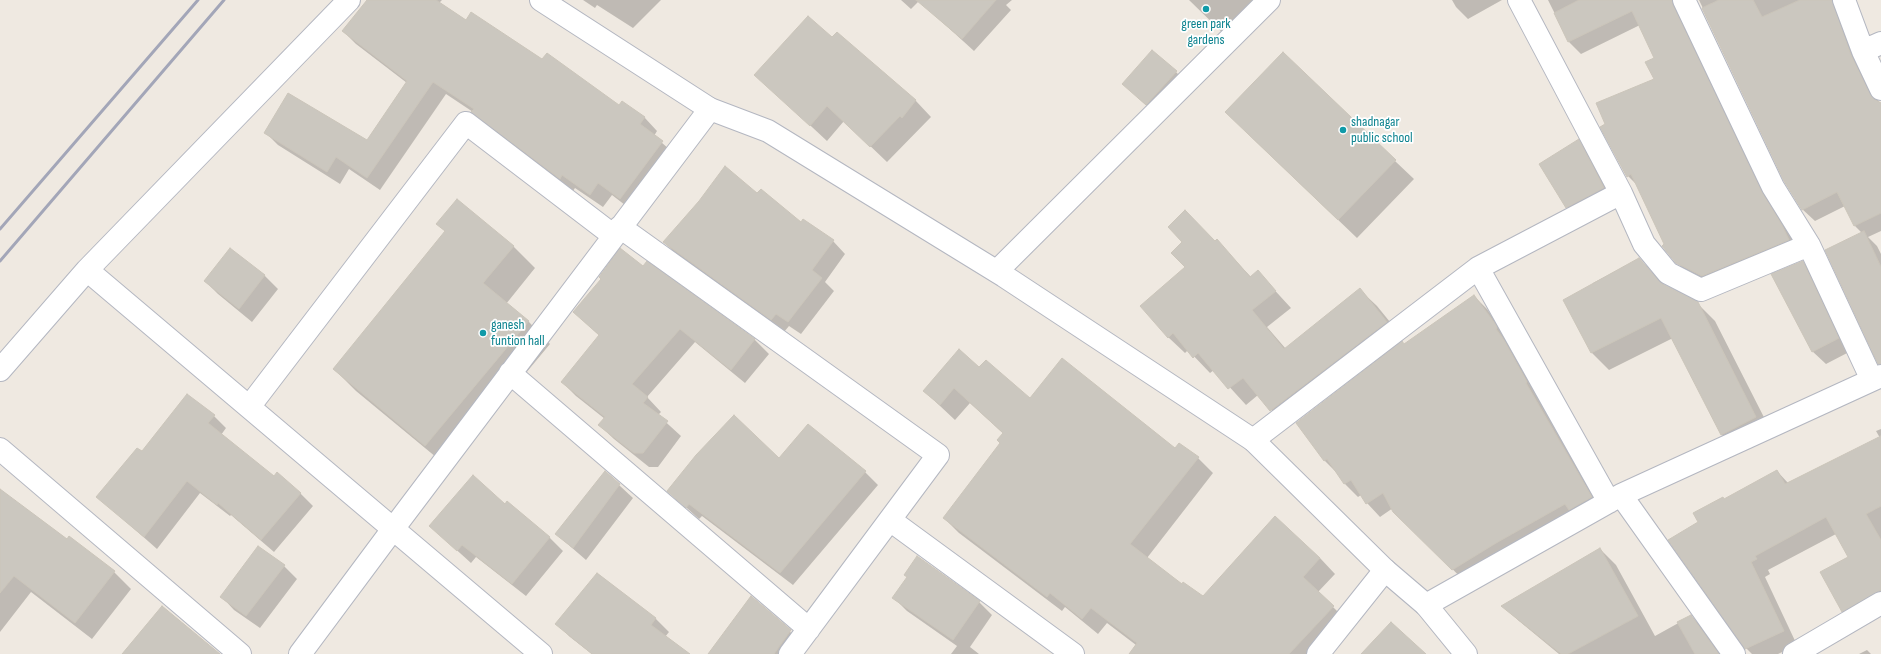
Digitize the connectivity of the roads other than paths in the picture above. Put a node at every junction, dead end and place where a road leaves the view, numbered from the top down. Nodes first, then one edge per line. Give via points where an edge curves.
1 (349, 0) edge
2 (541, 0) edge
3 (1269, 0) edge
4 (1519, 0) edge
5 (1684, 0) edge
6 (1844, 0) edge
7 (1872, 47) edge
8 (1881, 89) edge
9 (710, 109) junction
10 (1621, 193) junction
11 (617, 232) junction
12 (1809, 245) junction
13 (1478, 268) junction
14 (86, 270) junction
15 (997, 271) junction
16 (0, 370) edge
17 (510, 373) junction
18 (1877, 378) edge
19 (249, 407) junction
20 (1253, 440) junction
21 (0, 449) edge
22 (1615, 498) junction
23 (890, 520) junction
24 (393, 529) junction
25 (1385, 570) junction
26 (1881, 603) edge
27 (1426, 605) junction
28 (809, 629) junction
29 (1063, 651) edge
30 (240, 654) edge
31 (300, 654) edge
32 (541, 654) edge
33 (790, 654) edge
34 (1318, 654) edge
35 (1466, 654) edge
36 (1734, 654) edge
37 (1794, 654) edge

1 - 14 street
2 - 9 street
3 - 15 street
4 - 10 street
5 - 12 street via 1774,187
6 - 7 street
7 - 8 street
9 - 11 street
9 - 15 street via 768,131
10 - 12 street via 1644,244 1668,273 1701,290
10 - 13 street
11 - 17 street
11 - 19 street via 466,123
11 - 23 street via 938,455
12 - 18 street
13 - 20 street
13 - 22 street
14 - 16 street
14 - 19 street
15 - 20 street
17 - 24 street
17 - 28 street
18 - 22 street
19 - 24 street
20 - 25 street
21 - 30 street
22 - 27 street
22 - 36 street
23 - 28 street
23 - 29 street
24 - 31 street
24 - 32 street
25 - 27 street
25 - 34 street
26 - 37 street
27 - 35 street
28 - 33 street

